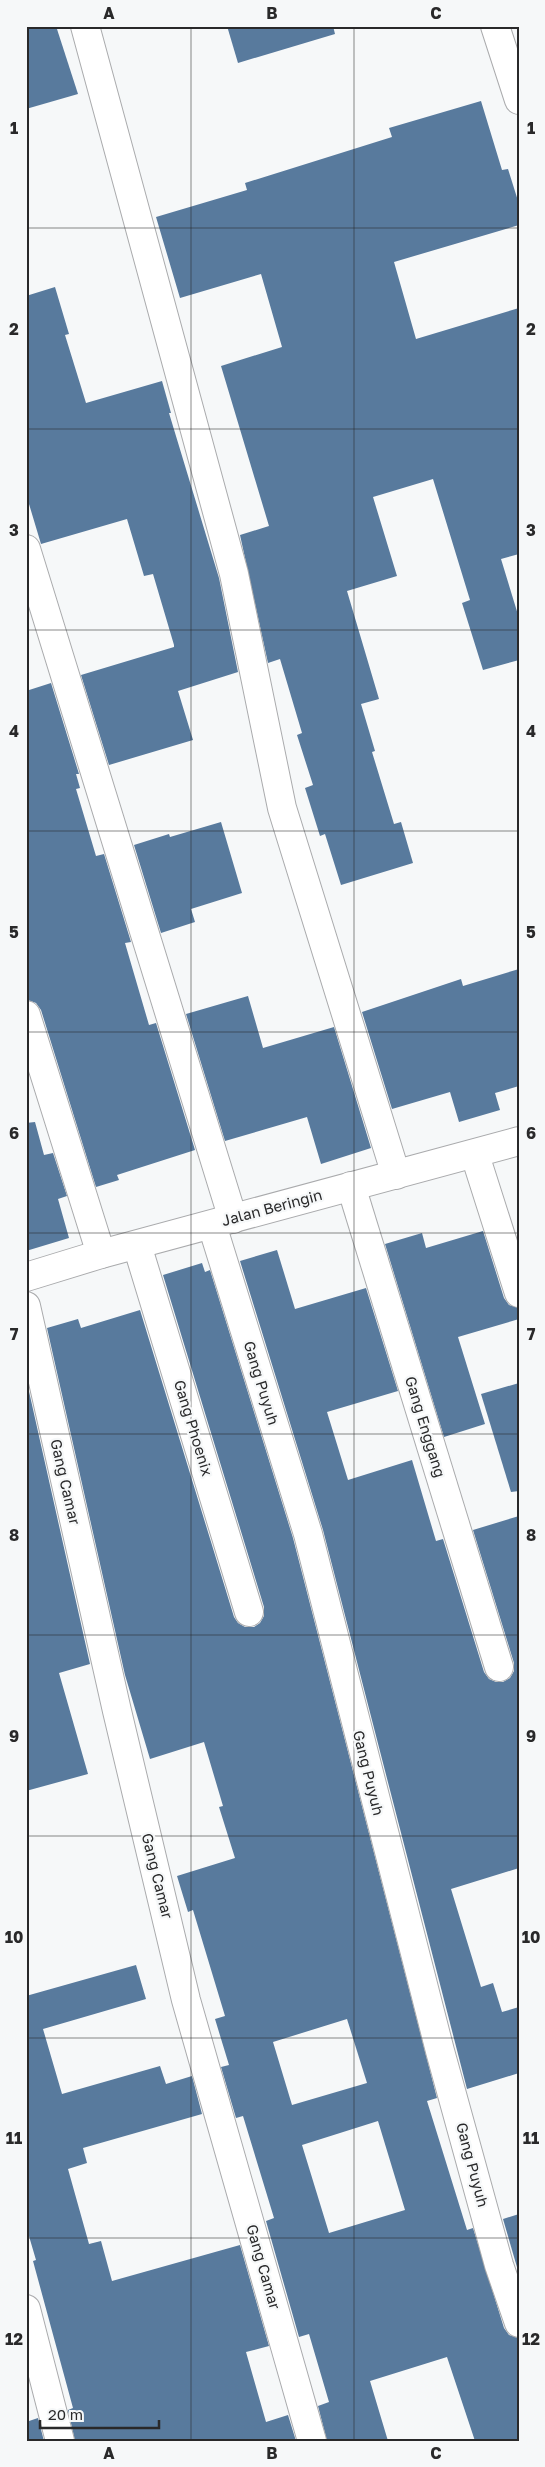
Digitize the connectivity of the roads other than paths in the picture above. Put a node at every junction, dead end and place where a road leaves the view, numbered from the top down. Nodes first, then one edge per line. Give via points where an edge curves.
1 (85, 26) edge
2 (495, 26) edge
3 (519, 100) edge
4 (26, 549) edge
5 (26, 1015) edge
6 (519, 1141) edge
7 (475, 1155) junction
8 (396, 1174) junction
9 (351, 1186) junction
10 (222, 1222) junction
11 (137, 1245) junction
12 (101, 1254) junction
13 (26, 1277) edge
14 (519, 1292) edge
15 (26, 1306) edge
16 (249, 1612) dead end
17 (498, 1667) dead end
18 (26, 2309) edge
19 (519, 2323) edge
20 (60, 2441) edge
21 (312, 2441) edge

1 - 8 street via 234,574 282,808
2 - 3 street
4 - 10 street, Gang Puyuh
5 - 12 street
6 - 7 street, Jalan Beringin
7 - 8 street, Jalan Beringin
7 - 14 street
8 - 9 street, Jalan Beringin
9 - 10 street, Jalan Beringin
9 - 17 street, Gang Enggang
10 - 11 street, Jalan Beringin
10 - 19 street, Gang Puyuh via 308,1534 440,2051 499,2265
11 - 12 street, Jalan Beringin
11 - 16 street, Gang Phoenix
12 - 13 street, Jalan Beringin
15 - 21 street, Gang Camar via 186,2000
18 - 20 street

